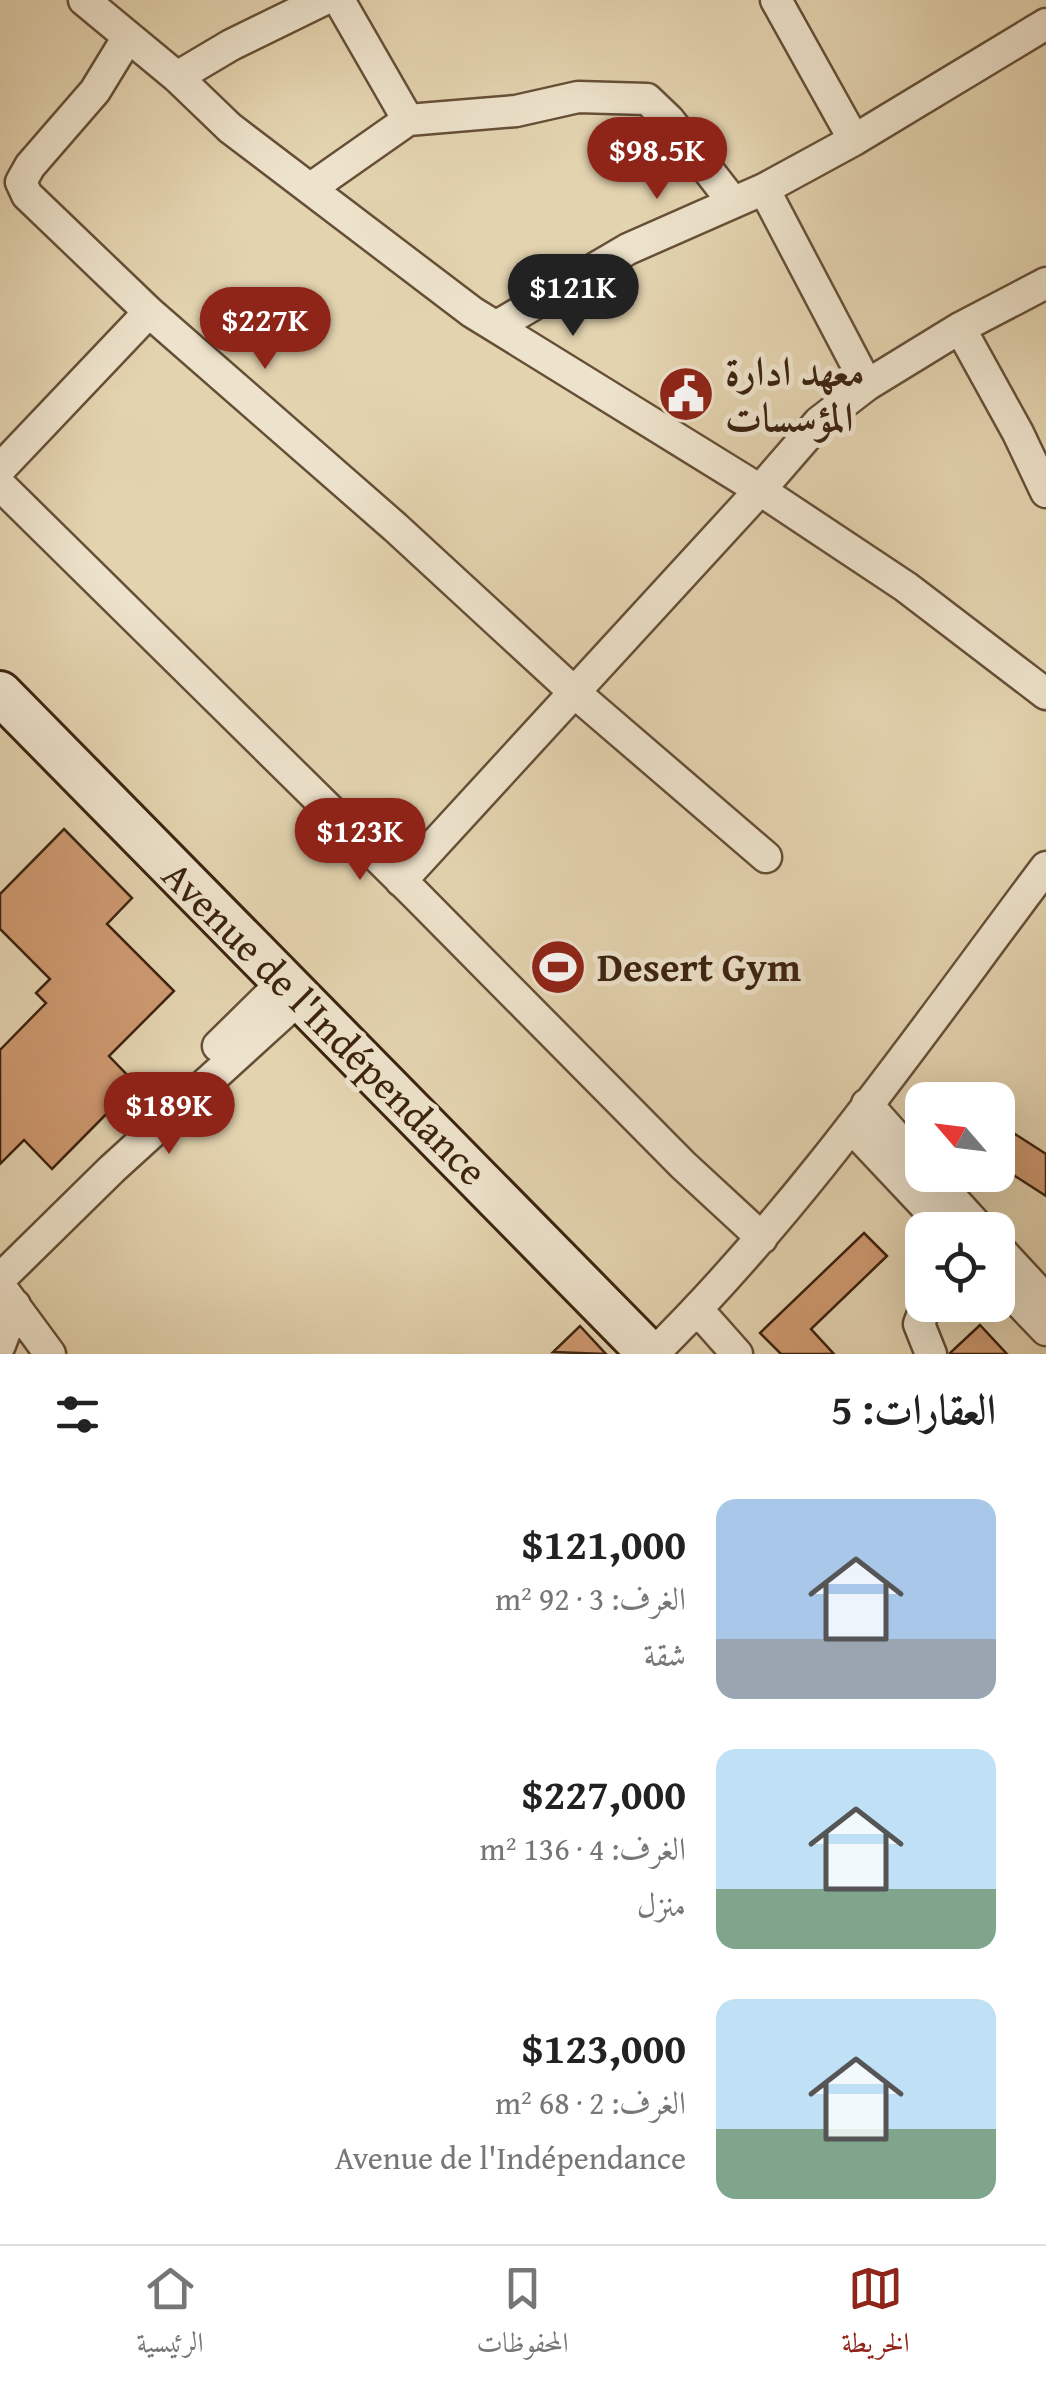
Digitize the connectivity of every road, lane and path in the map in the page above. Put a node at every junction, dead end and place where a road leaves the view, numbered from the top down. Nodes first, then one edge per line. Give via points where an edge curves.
1 (84, 0) edge
2 (323, 0) edge
3 (339, 0) edge
4 (776, 0) edge
5 (1037, 0) edge
6 (1046, 20) edge
7 (128, 37) junction
8 (177, 77) junction
9 (408, 120) junction
10 (854, 140) junction
11 (311, 188) junction
12 (764, 189) junction
13 (732, 202) junction
14 (1046, 283) edge
15 (149, 312) junction
16 (497, 326) junction
17 (960, 328) junction
18 (867, 384) junction
19 (0, 469) edge
20 (0, 485) edge
21 (760, 490) junction
22 (1046, 492) edge
23 (0, 692) edge
24 (574, 692) junction
25 (1046, 694) edge
26 (766, 857) dead end
27 (1046, 867) edge
28 (400, 881) junction
29 (292, 990) junction
30 (859, 1116) junction
31 (905, 1153) edge
32 (946, 1192) edge
33 (934, 1212) edge
34 (964, 1212) edge
35 (762, 1238) junction
36 (0, 1250) edge
37 (1015, 1266) edge
38 (5, 1290) edge
39 (1015, 1298) edge
40 (1046, 1300) edge
41 (698, 1310) junction
42 (919, 1322) edge
43 (1046, 1330) edge
44 (0, 1345) edge
45 (50, 1354) edge
46 (652, 1354) edge
47 (736, 1354) edge
48 (931, 1354) edge

1 - 7 street
2 - 8 street
3 - 9 street
4 - 10 street
5 - 6 street
6 - 10 street
7 - 8 street
7 - 15 street via 95,91 21,182
8 - 11 street via 230,128
9 - 11 street
9 - 13 street via 516,111 578,97 646,99
10 - 12 street
11 - 16 street
12 - 13 street
12 - 18 street
13 - 16 street via 628,249
14 - 17 street
15 - 19 street
15 - 24 street
16 - 21 street
17 - 18 street
17 - 22 street
18 - 21 street via 819,422
20 - 28 street
21 - 24 street
21 - 25 street
23 - 29 main road, Avenue de l'Indépendance
24 - 26 street
24 - 28 street
27 - 30 street
28 - 35 street
29 - 36 street
29 - 38 street via 112,1169
29 - 46 main road, Avenue de l'Indépendance
30 - 31 street
30 - 33 street
30 - 35 street
32 - 34 street
35 - 41 street
37 - 40 street
38 - 44 street
38 - 45 street
39 - 43 street
41 - 46 street
41 - 47 street
42 - 48 street

